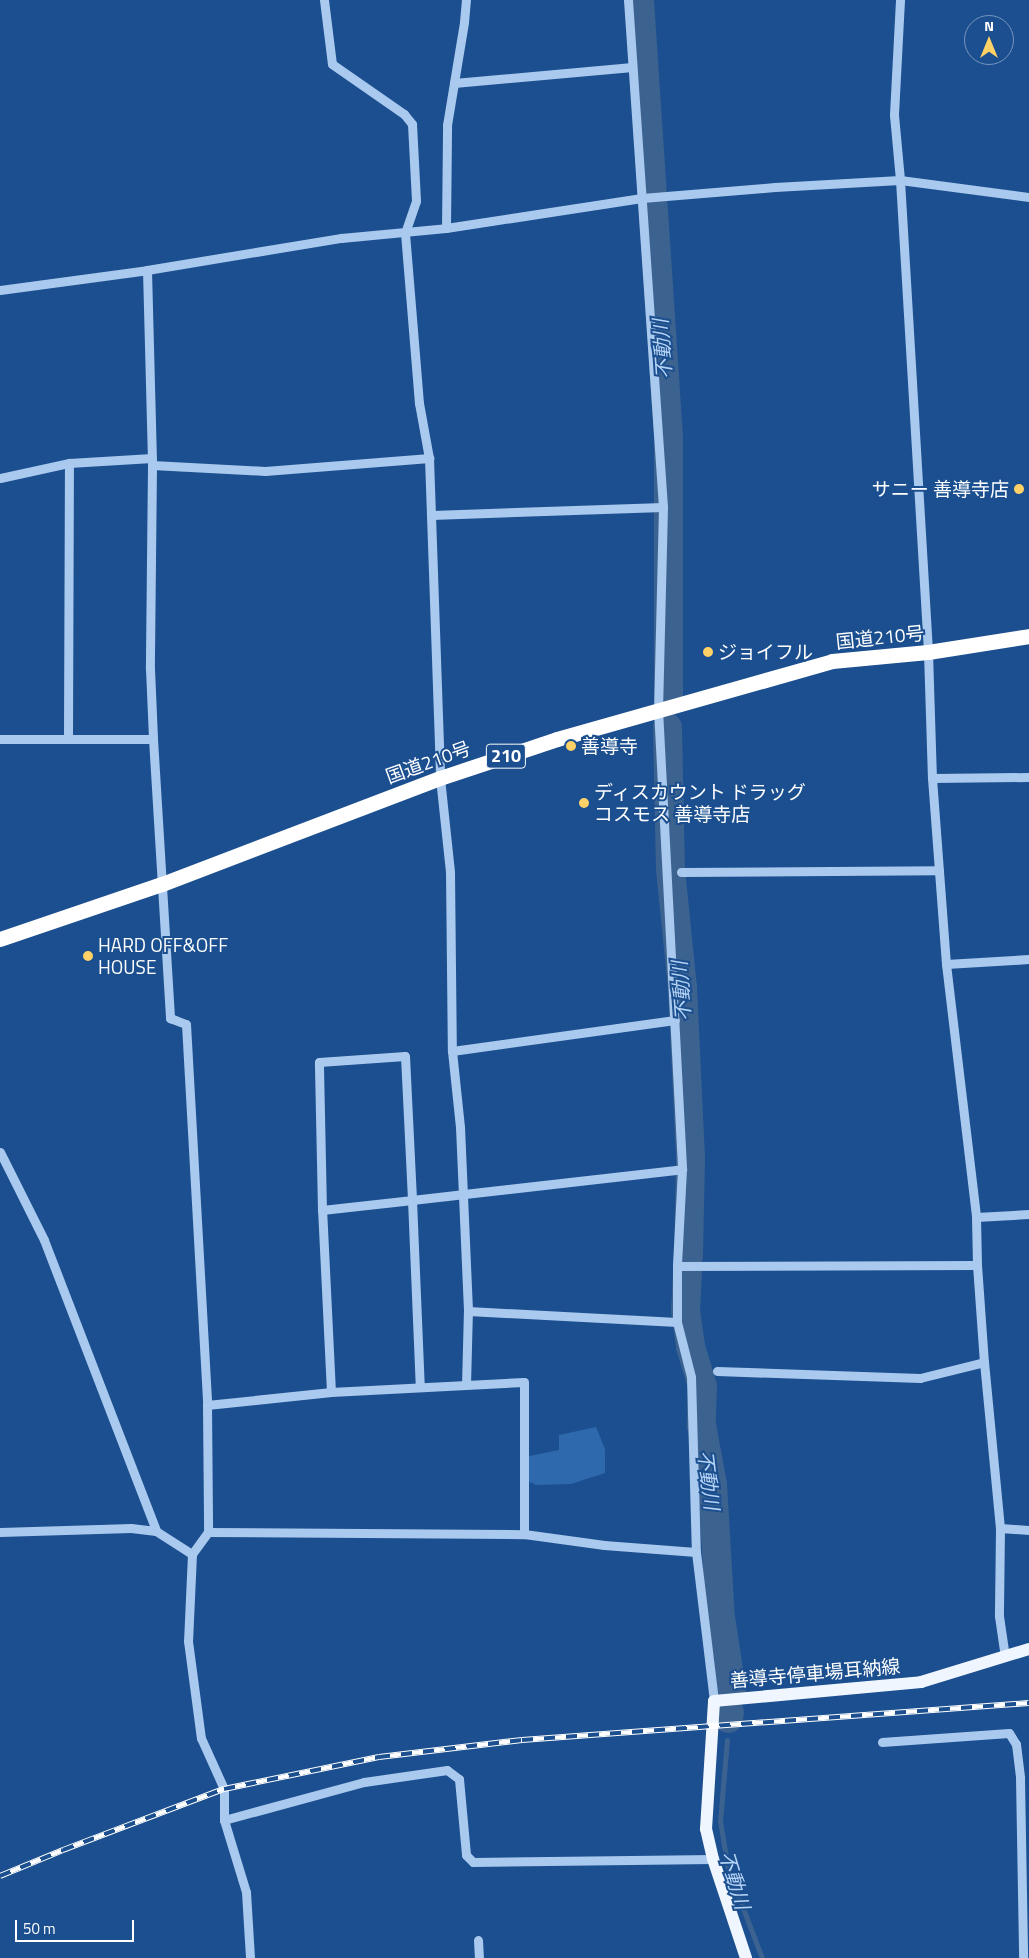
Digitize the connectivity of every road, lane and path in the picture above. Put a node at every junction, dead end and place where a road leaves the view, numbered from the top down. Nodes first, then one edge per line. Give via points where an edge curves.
1 (324, 0) edge
2 (466, 0) edge
3 (628, 0) edge
4 (900, 0) edge
5 (632, 68) junction
6 (454, 83) junction
7 (900, 180) junction
8 (644, 198) junction
9 (1029, 198) edge
10 (446, 228) junction
11 (404, 233) junction
12 (147, 270) junction
13 (0, 290) edge
14 (429, 458) junction
15 (152, 461) junction
16 (69, 463) junction
17 (0, 478) edge
18 (663, 506) junction
19 (432, 515) junction
20 (1029, 636) edge
21 (928, 652) junction
22 (658, 709) junction
23 (68, 738) junction
24 (0, 739) edge
25 (153, 739) junction
26 (1029, 777) edge
27 (440, 778) junction
28 (932, 778) junction
29 (939, 870) junction
30 (681, 872) dead end
31 (162, 884) junction
32 (0, 939) edge
33 (1029, 959) edge
34 (946, 964) junction
35 (675, 1020) junction
36 (452, 1051) junction
37 (0, 1152) edge
38 (682, 1170) junction
39 (463, 1194) junction
40 (412, 1200) junction
41 (322, 1210) junction
42 (1029, 1214) edge
43 (976, 1217) junction
44 (977, 1265) junction
45 (677, 1266) junction
46 (468, 1311) junction
47 (677, 1322) junction
48 (984, 1362) junction
49 (717, 1371) dead end
50 (466, 1385) junction
51 (420, 1387) junction
52 (331, 1392) junction
53 (207, 1405) junction
54 (1000, 1528) junction
55 (1029, 1530) edge
56 (156, 1531) junction
57 (0, 1532) edge
58 (208, 1532) junction
59 (524, 1534) junction
60 (696, 1552) junction
61 (192, 1554) junction
62 (1029, 1649) edge
63 (1005, 1657) junction
64 (714, 1701) junction
65 (882, 1742) dead end
66 (224, 1820) junction
67 (713, 1858) junction
68 (478, 1940) dead end
69 (250, 1958) edge
70 (479, 1958) edge
71 (746, 1958) edge
72 (1023, 1958) edge

1 - 11 street via 332,64 404,114 412,124 416,201
2 - 6 street
3 - 5 street
4 - 7 street via 894,115
5 - 6 street
5 - 8 street
6 - 10 street via 447,125
7 - 8 street via 775,186
7 - 9 street
7 - 21 street
8 - 10 street
8 - 18 street
10 - 11 street
11 - 12 street via 341,238
11 - 14 street via 419,403
12 - 13 street
12 - 15 street
14 - 15 street via 265,471
14 - 19 street
15 - 16 street
15 - 25 street via 150,669
16 - 17 street
16 - 23 street
18 - 19 street
18 - 22 street
19 - 27 street
20 - 21 highway, 国道210号 / 210
21 - 22 highway, 国道210号 / 210 via 832,662
21 - 28 street
22 - 27 highway, 国道210号 / 210
22 - 35 street
23 - 24 street
23 - 25 street
25 - 31 street
26 - 28 street
27 - 31 highway, 国道210号 / 210
27 - 36 street via 450,872
28 - 29 street
29 - 30 street
29 - 34 street
31 - 32 highway, 国道210号 / 210
31 - 53 street via 170,1018 186,1024
33 - 34 street
34 - 43 street
35 - 36 street
35 - 38 street
36 - 39 street
37 - 56 street via 44,1240
38 - 39 street
38 - 45 street
39 - 40 street
39 - 46 street
40 - 41 street
40 - 41 street via 405,1056 318,1062
40 - 51 street
41 - 52 street
42 - 43 street
43 - 44 street
44 - 45 street
44 - 48 street
45 - 47 street
46 - 47 street
46 - 50 street
47 - 60 street via 691,1377
48 - 49 street via 920,1378
48 - 54 street
50 - 51 street
50 - 59 street via 524,1382
51 - 52 street
52 - 53 street
53 - 58 street
54 - 55 street
54 - 63 street via 999,1616
56 - 57 street via 131,1528
56 - 61 street
58 - 59 street
58 - 61 street
59 - 60 street via 604,1545
60 - 64 street
61 - 66 street via 188,1641 201,1738 224,1789
62 - 63 main road, 善導寺停車場耳納線
63 - 64 main road, 善導寺停車場耳納線 via 921,1682
64 - 67 main road, 善導寺停車場耳納線 via 706,1829
65 - 72 street via 1009,1733 1016,1744 1020,1778
66 - 67 street via 364,1782 447,1770 459,1778 466,1855 473,1862
66 - 69 street via 246,1892
67 - 71 main road, 善導寺停車場耳納線
68 - 70 street

